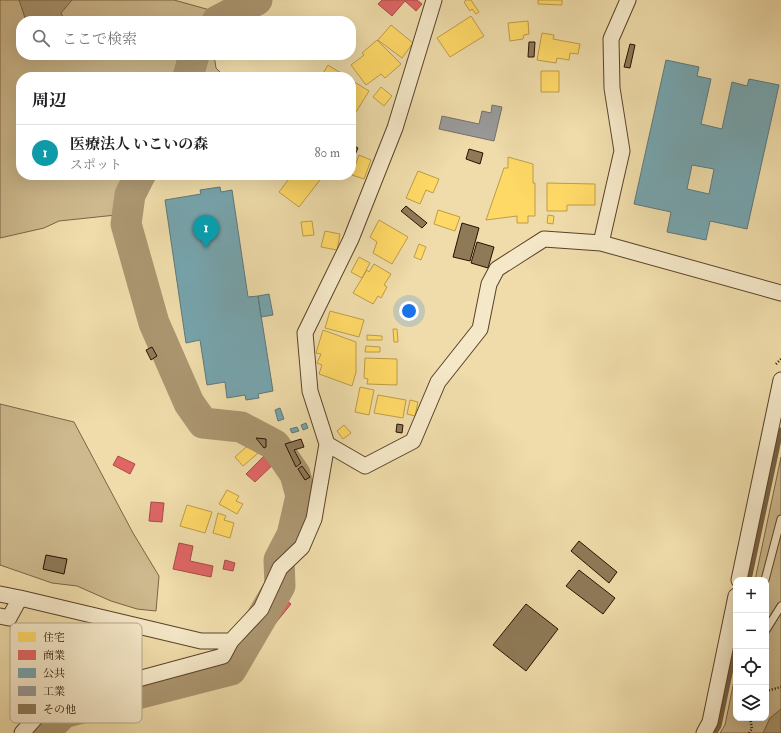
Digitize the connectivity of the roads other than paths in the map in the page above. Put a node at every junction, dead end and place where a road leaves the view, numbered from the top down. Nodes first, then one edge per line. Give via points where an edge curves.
1 (628, 0) edge
2 (436, 1) edge
3 (601, 243) junction
4 (781, 293) edge
5 (781, 380) edge
6 (327, 444) junction
7 (781, 519) edge
8 (740, 577) edge
9 (766, 577) edge
10 (0, 594) edge
11 (20, 598) junction
12 (781, 606) edge
13 (733, 611) edge
14 (0, 616) edge
15 (125, 623) edge
16 (769, 625) edge
17 (142, 627) edge
18 (231, 641) junction
19 (142, 678) edge
20 (31, 723) edge
21 (22, 733) edge
22 (704, 733) edge

1 - 3 street via 611,39 612,88 622,151
2 - 6 street via 395,128 351,239 305,332 310,391
3 - 4 street
3 - 6 street via 544,239 497,269 489,284 480,329 438,382 413,441 365,466
5 - 8 street
6 - 18 street via 314,519 302,547 280,568 261,609
7 - 9 lane
10 - 11 street
11 - 14 street via 9,618
11 - 15 street
12 - 16 lane
13 - 22 street via 710,722
17 - 18 street via 201,641
18 - 19 street via 223,656
20 - 21 street

